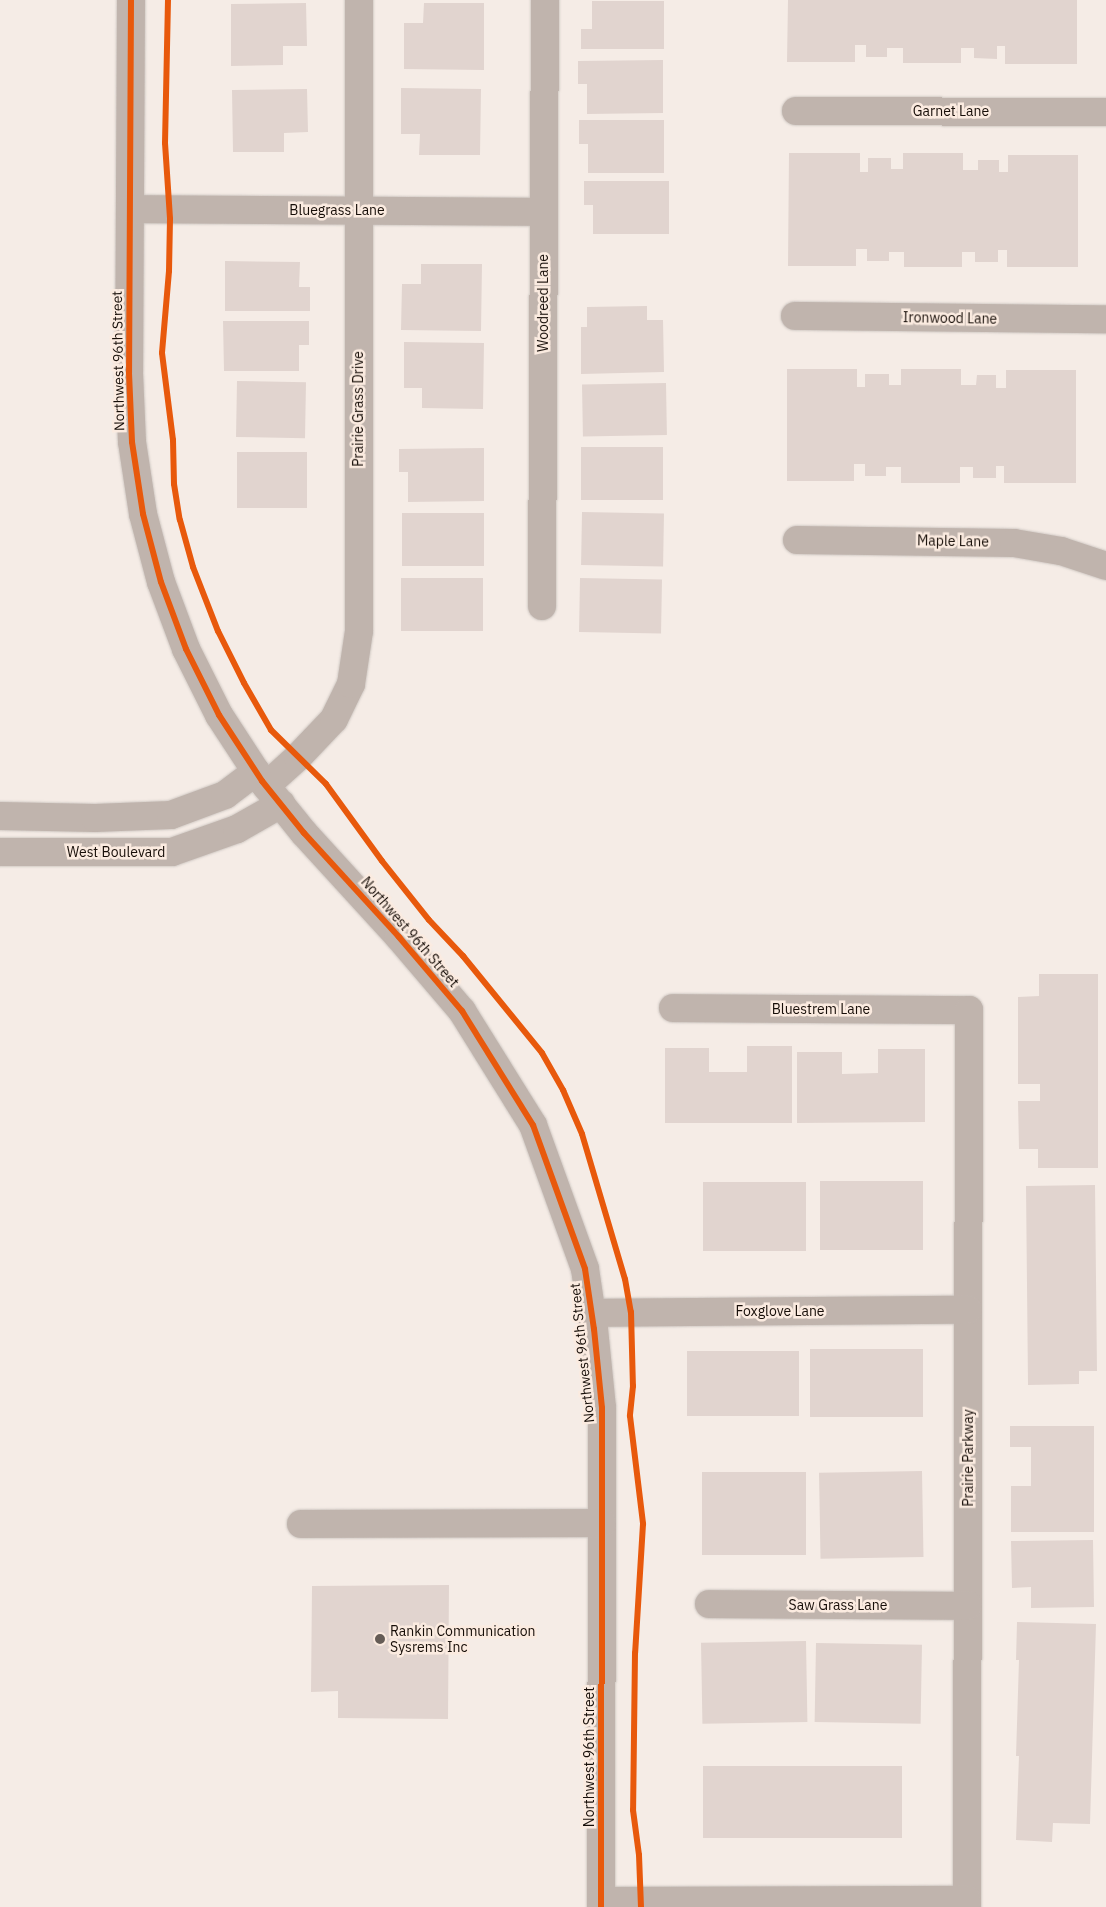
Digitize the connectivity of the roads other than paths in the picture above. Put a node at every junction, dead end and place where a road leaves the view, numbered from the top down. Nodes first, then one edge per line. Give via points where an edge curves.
1 (131, 0) edge
2 (359, 0) edge
3 (544, 0) edge
4 (796, 111) dead end
5 (1106, 112) edge
6 (130, 209) junction
7 (358, 210) junction
8 (543, 212) junction
9 (795, 316) dead end
10 (1106, 320) edge
11 (797, 540) dead end
12 (1106, 566) edge
13 (542, 606) dead end
14 (268, 788) junction
15 (0, 816) edge
16 (0, 852) edge
17 (673, 1008) dead end
18 (969, 1010) joint
19 (968, 1310) junction
20 (592, 1313) junction
21 (602, 1523) junction
22 (301, 1524) dead end
23 (709, 1604) dead end
24 (968, 1606) junction
25 (602, 1904) edge
26 (967, 1904) edge

1 - 6 street, Northwest 96th Street
2 - 7 street, Prairie Grass Drive
3 - 8 street, Woodreed Lane
4 - 5 street, Garnet Lane
6 - 7 street, Bluegrass Lane
6 - 14 street, Northwest 96th Street via 129,373 132,432 143,514 161,582 186,650 219,715
7 - 8 street, Bluegrass Lane
7 - 14 street, Prairie Grass Drive via 359,632 351,684 334,719
8 - 13 street, Woodreed Lane
9 - 10 street, Ironwood Lane
11 - 12 street, Maple Lane via 1014,542 1060,551
14 - 15 street via 225,795 171,815 95,818
14 - 16 street, West Boulevard via 237,829 172,852
14 - 20 street, Northwest 96th Street via 462,1011 533,1125 585,1269
17 - 18 street, Bluestrem Lane
18 - 19 street, Prairie Parkway
19 - 20 street, Foxglove Lane
19 - 24 street, Prairie Parkway
20 - 21 street, Northwest 96th Street via 602,1408
21 - 22 street
21 - 25 street, Northwest 96th Street
23 - 24 street, Saw Grass Lane
24 - 26 street, Prairie Parkway
25 - 26 street

